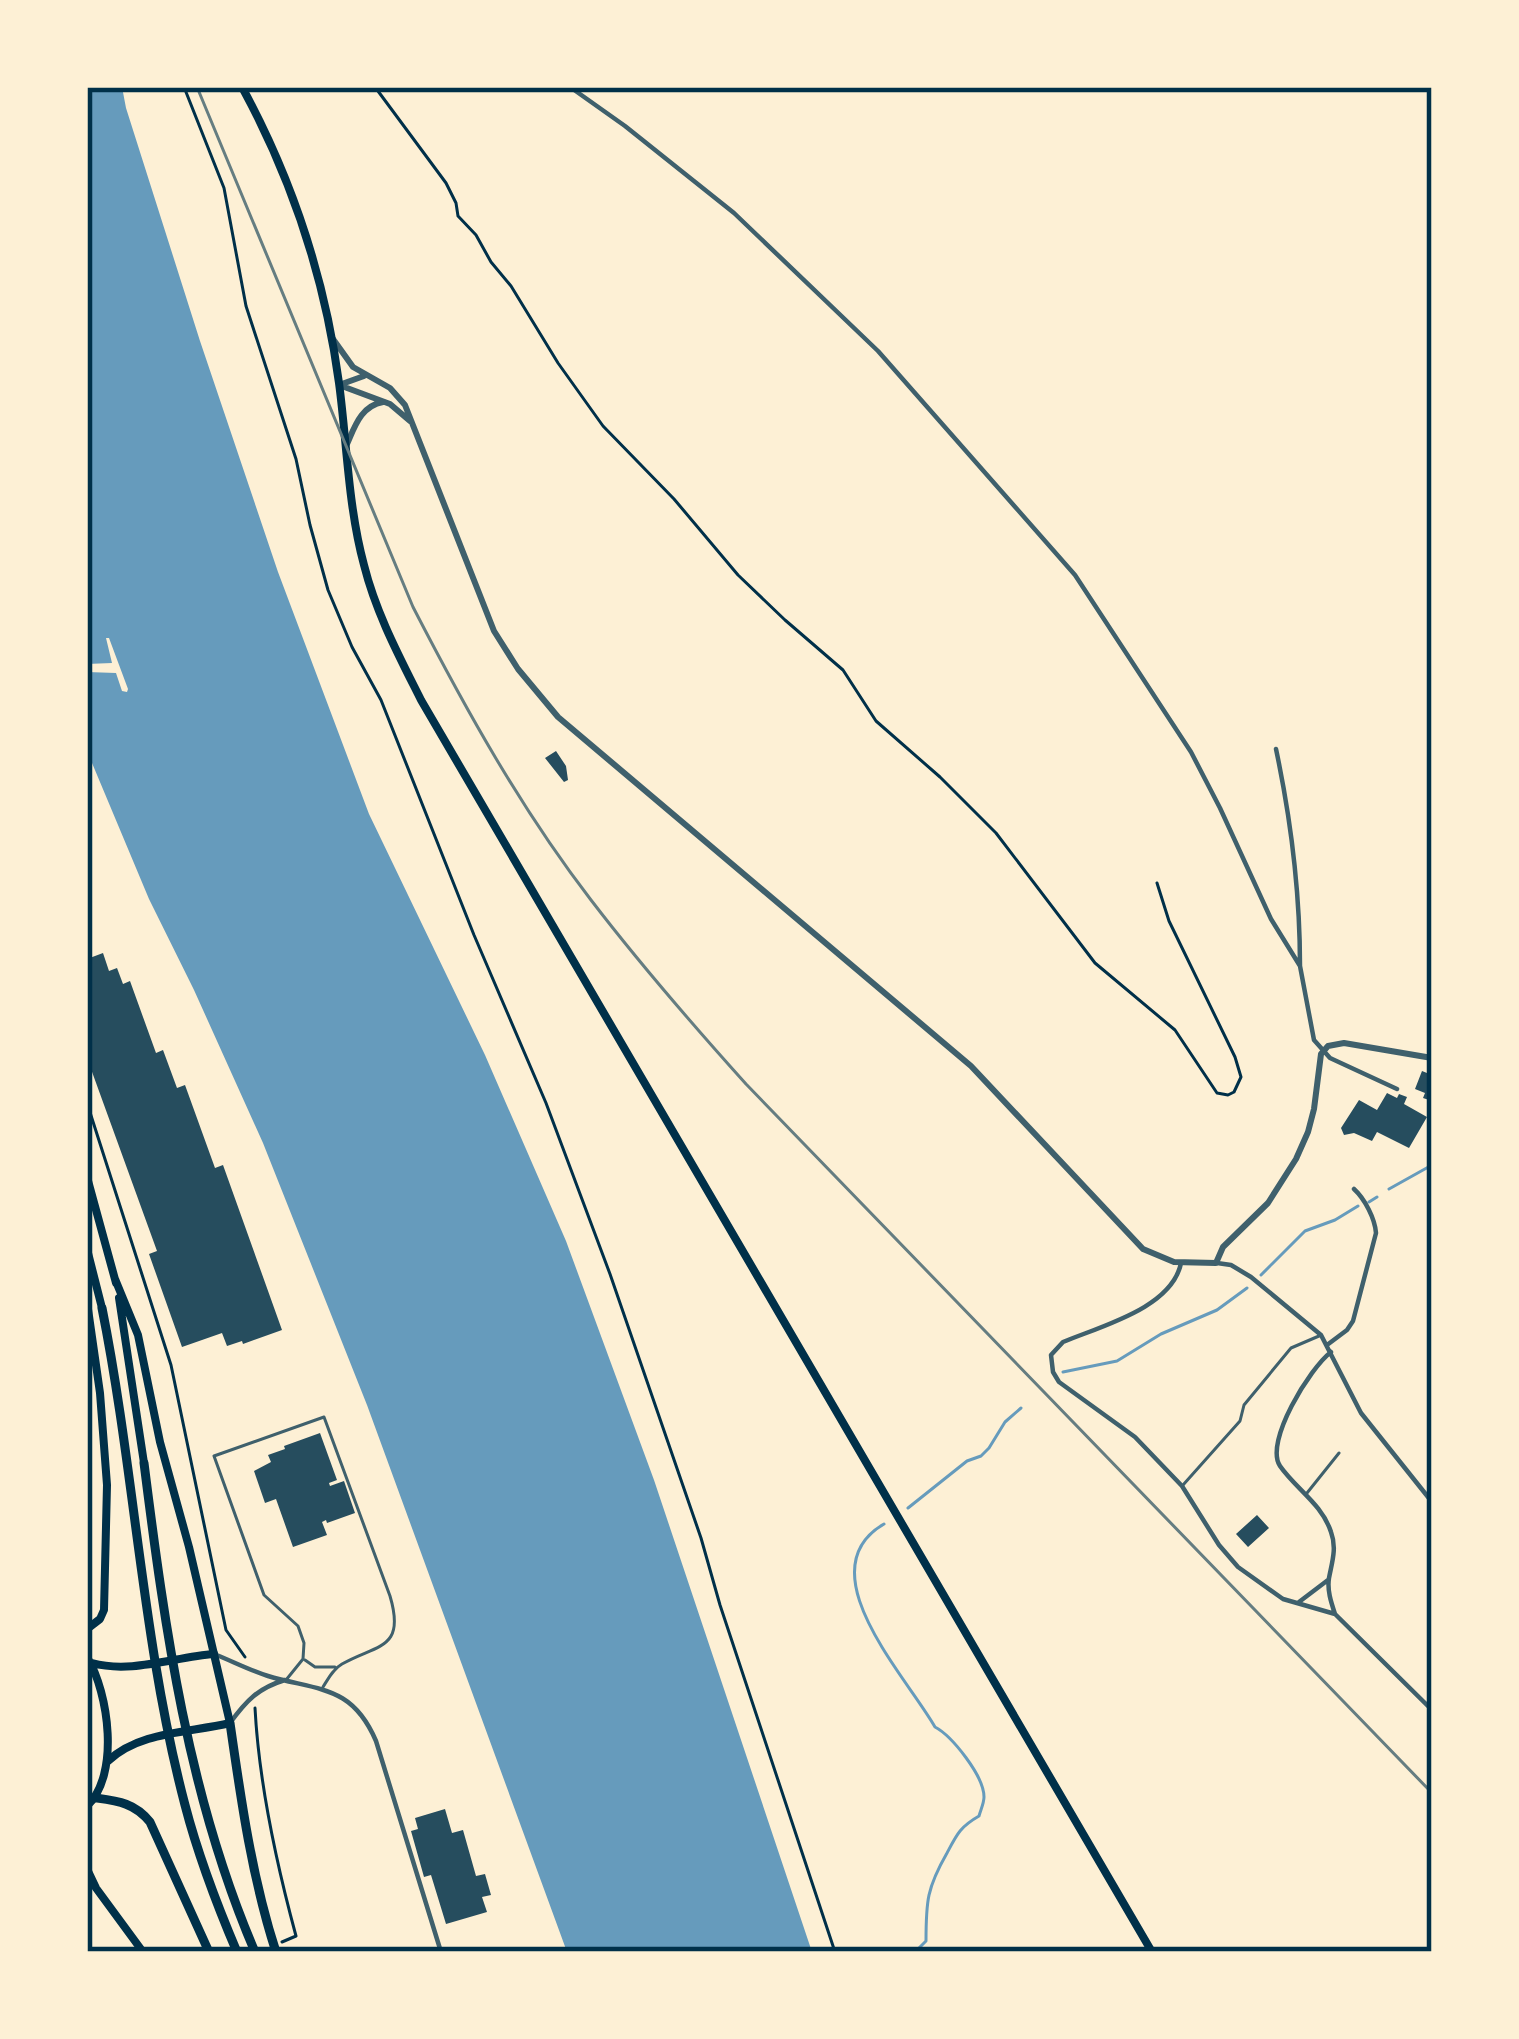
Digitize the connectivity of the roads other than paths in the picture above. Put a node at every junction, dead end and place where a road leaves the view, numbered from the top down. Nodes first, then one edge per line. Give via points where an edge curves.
1 (242, 87) edge
2 (570, 87) edge
3 (332, 337) junction
4 (368, 376) junction
5 (339, 385) junction
6 (387, 402) junction
7 (412, 424) junction
8 (346, 446) junction
9 (1276, 749) dead end
10 (1300, 966) junction
11 (1325, 1050) junction
12 (1432, 1058) edge
13 (1397, 1089) dead end
14 (87, 1177) edge
15 (1354, 1190) dead end
16 (87, 1249) edge
17 (1181, 1263) junction
18 (1216, 1263) junction
19 (115, 1280) junction
20 (87, 1302) edge
21 (102, 1308) joint
22 (1321, 1335) junction
23 (1329, 1349) junction
24 (1339, 1453) dead end
25 (144, 1462) joint
26 (1182, 1486) junction
27 (1307, 1493) junction
28 (1432, 1502) edge
29 (1328, 1580) junction
30 (1298, 1602) junction
31 (1335, 1614) junction
32 (87, 1629) edge
33 (214, 1654) junction
34 (303, 1659) junction
35 (89, 1660) edge
36 (338, 1666) junction
37 (285, 1680) junction
38 (322, 1688) junction
39 (1432, 1710) edge
40 (230, 1723) junction
41 (107, 1762) junction
42 (91, 1802) edge
43 (87, 1872) edge
44 (275, 1948) edge
45 (143, 1952) edge
46 (209, 1952) edge
47 (238, 1952) edge
48 (255, 1952) edge
49 (440, 1952) edge
50 (1152, 1952) edge

1 - 3 main road via 303,223
2 - 10 street via 734,213 862,336 1067,565 1191,752
3 - 4 street
3 - 5 main road
4 - 5 street
4 - 7 street via 398,395
5 - 6 street
5 - 8 main road
6 - 7 street
6 - 8 street via 367,408
7 - 17 street via 494,631 557,717 971,1066 1143,1249
8 - 50 main road via 371,590 421,700
9 - 10 street via 1289,809
10 - 11 street via 1314,1040
11 - 12 street via 1344,1043
11 - 13 street
11 - 18 street via 1296,1159
14 - 19 main road
15 - 23 street via 1376,1233 1358,1304
16 - 21 main road
17 - 18 street
17 - 26 street via 1162,1295 1063,1342 1052,1355 1059,1382 1112,1418
18 - 22 street via 1250,1277
19 - 25 main road
19 - 33 main road via 138,1335
20 - 32 main road via 108,1503 104,1610
21 - 47 highway via 159,1688 185,1808
22 - 23 street
22 - 26 lane via 1291,1348
23 - 27 street via 1288,1414 1275,1453
23 - 28 street via 1361,1413
24 - 27 lane
25 - 48 highway via 197,1783
26 - 30 street via 1238,1567
27 - 29 street via 1330,1529
29 - 30 street
29 - 31 street
30 - 31 street
31 - 39 street
33 - 35 main road via 129,1667
33 - 37 street
33 - 40 main road
34 - 36 lane
34 - 36 lane via 298,1626 264,1595 214,1456 324,1417 395,1619 388,1641
34 - 37 lane
35 - 41 main road via 103,1703
36 - 38 lane
37 - 38 street
37 - 40 street via 254,1694
38 - 49 street via 347,1700 370,1726
40 - 41 main road via 139,1741
40 - 44 highway
41 - 42 main road
42 - 46 highway via 130,1804 151,1822
43 - 45 main road

